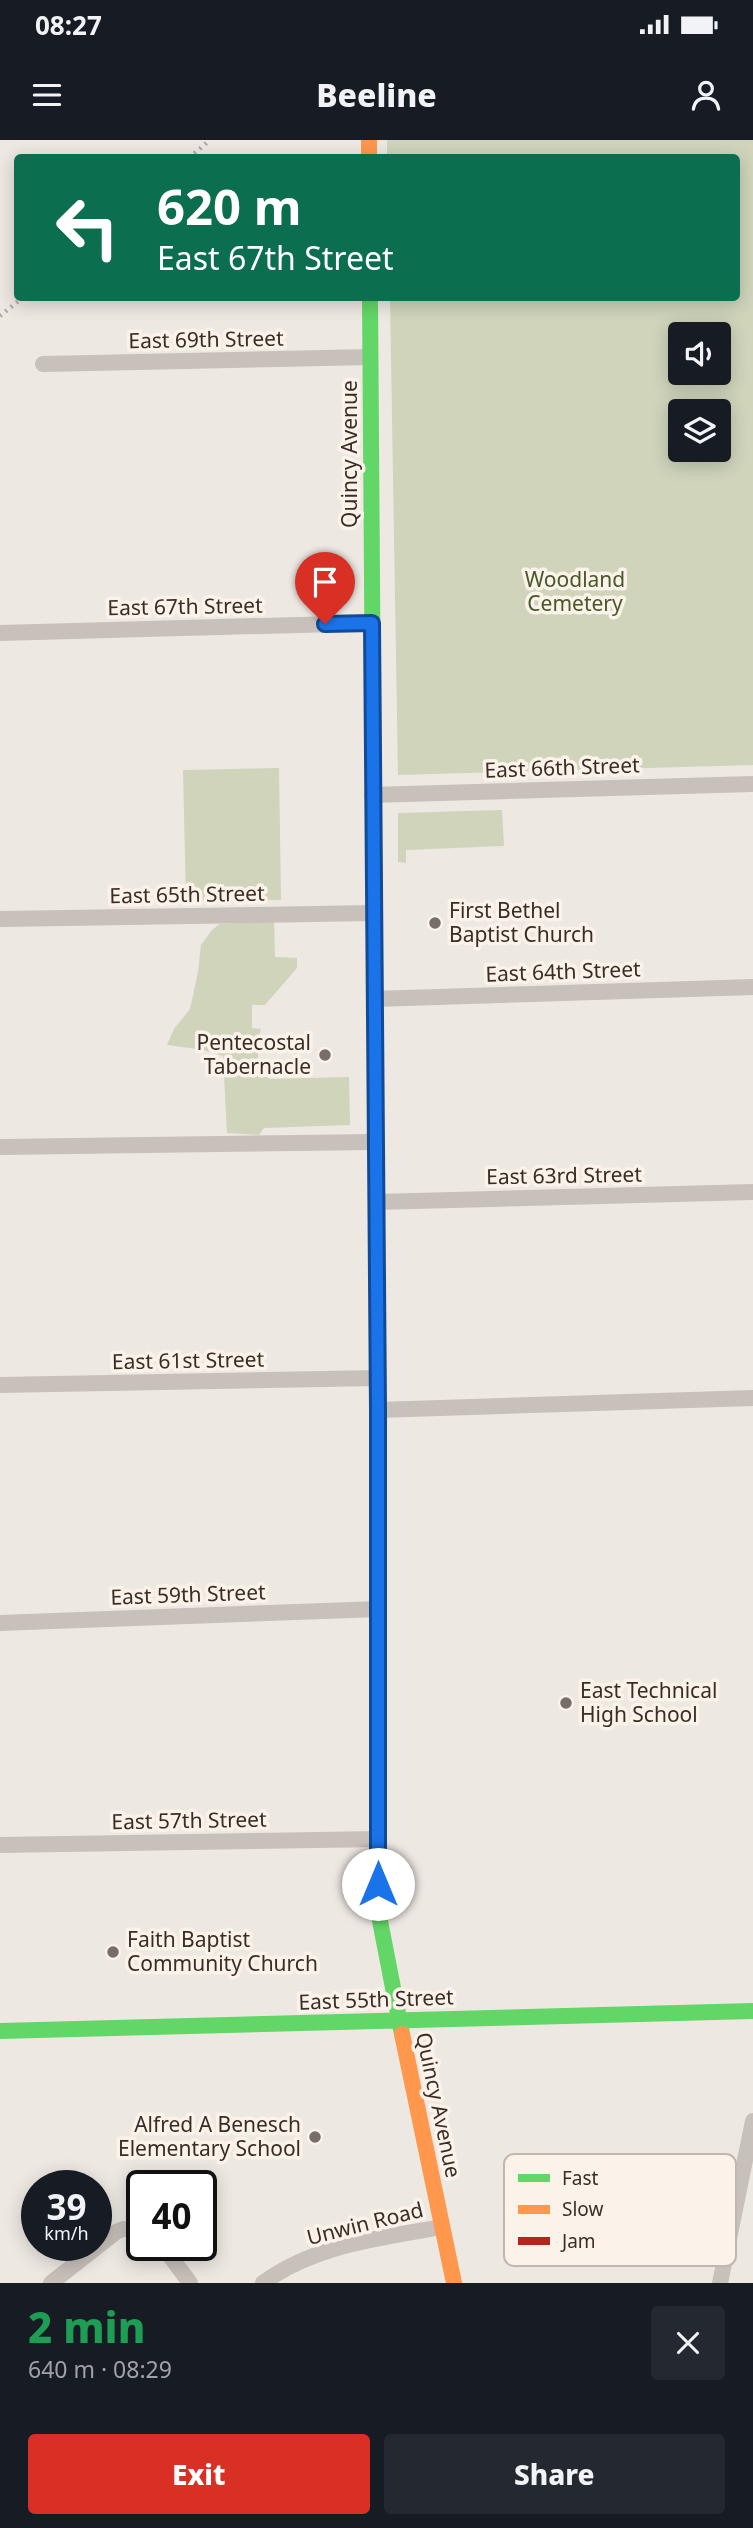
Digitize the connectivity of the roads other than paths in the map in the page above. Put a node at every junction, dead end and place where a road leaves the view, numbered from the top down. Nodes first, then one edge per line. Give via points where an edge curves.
1 (370, 301) edge
2 (370, 357) junction
3 (43, 364) dead end
4 (372, 623) junction
5 (0, 633) edge
6 (753, 784) edge
7 (372, 795) junction
8 (374, 912) junction
9 (0, 919) edge
10 (753, 987) edge
11 (374, 999) junction
12 (375, 1142) junction
13 (0, 1147) edge
14 (753, 1192) edge
15 (376, 1202) junction
16 (378, 1378) junction
17 (0, 1385) edge
18 (753, 1398) edge
19 (378, 1410) junction
20 (378, 1609) junction
21 (0, 1623) edge
22 (379, 1839) junction
23 (0, 1845) edge
24 (753, 2011) edge
25 (400, 2021) junction
26 (0, 2031) edge
27 (753, 2121) edge
28 (736, 2204) edge
29 (442, 2227) junction
30 (126, 2230) edge
31 (174, 2261) edge
32 (51, 2283) edge
33 (190, 2283) edge
34 (263, 2283) edge
35 (454, 2283) edge

1 - 2 street, Quincy Avenue
2 - 3 street, East 69th Street
2 - 4 street, Quincy Avenue
4 - 5 street, East 67th Street
4 - 7 street, Quincy Avenue
6 - 7 street, East 66th Street
7 - 8 street, Quincy Avenue
8 - 9 street, East 65th Street
8 - 11 street, Quincy Avenue
10 - 11 street, East 64th Street
11 - 12 street, Quincy Avenue
12 - 13 street
12 - 15 street, Quincy Avenue
14 - 15 street, East 63rd Street
15 - 16 street, Quincy Avenue
16 - 17 street, East 61st Street
16 - 19 street, Quincy Avenue
18 - 19 street
19 - 20 street, Quincy Avenue
20 - 21 street, East 59th Street
20 - 22 street, Quincy Avenue
22 - 23 street, East 57th Street
22 - 25 street, Quincy Avenue via 380,1921
24 - 25 street, East 55th Street
25 - 26 street, East 55th Street
25 - 29 street, Quincy Avenue
27 - 28 street
29 - 34 street, Unwin Road via 312,2256
29 - 35 street, Quincy Avenue
30 - 32 street via 116,2232
31 - 33 street

